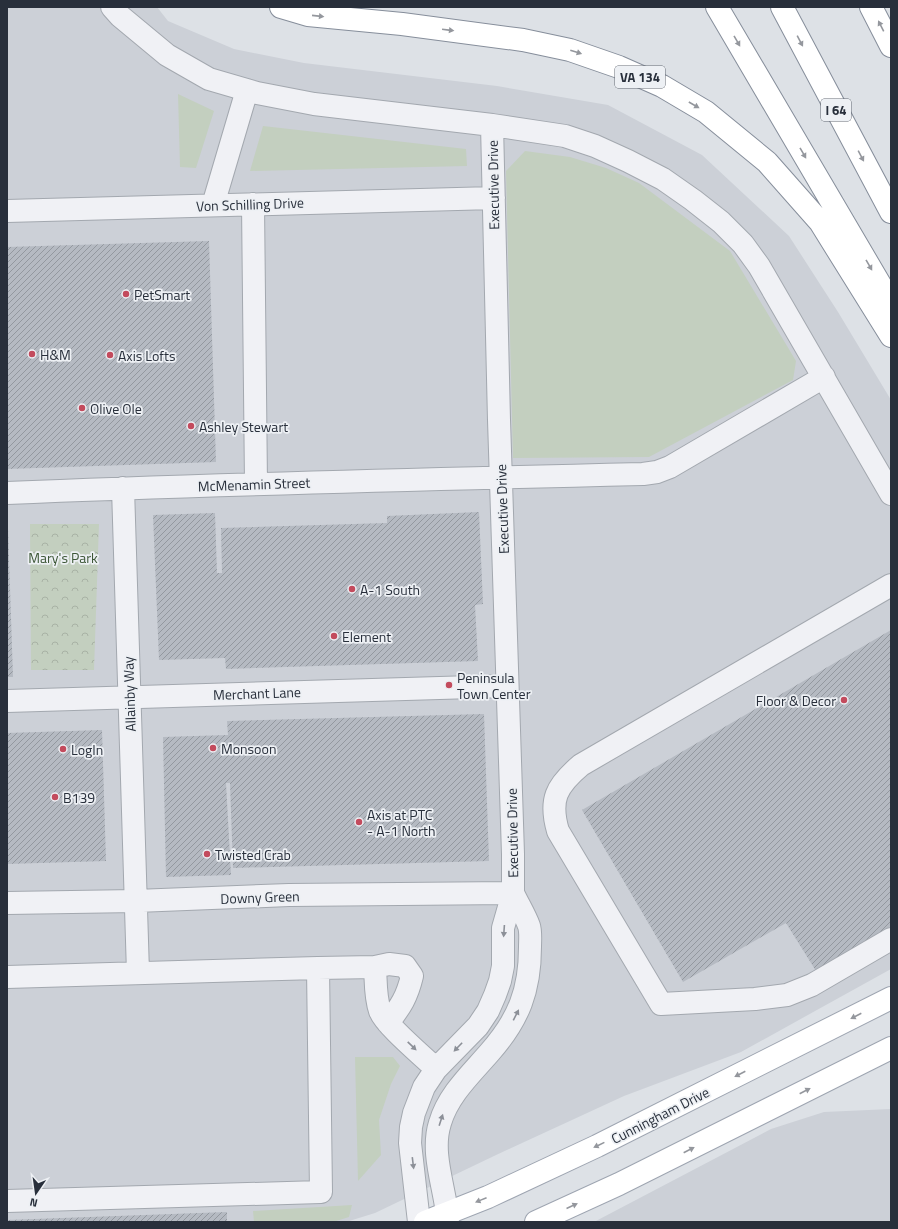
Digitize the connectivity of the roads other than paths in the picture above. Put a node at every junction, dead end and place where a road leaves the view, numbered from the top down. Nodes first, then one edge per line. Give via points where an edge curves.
1 (112, 7) edge
2 (281, 7) edge
3 (718, 7) edge
4 (782, 7) edge
5 (871, 7) edge
6 (891, 46) edge
7 (247, 90) junction
8 (492, 125) junction
9 (494, 198) junction
10 (252, 204) junction
11 (212, 205) junction
12 (7, 211) edge
13 (891, 212) edge
14 (891, 303) edge
15 (891, 336) edge
16 (824, 377) junction
17 (501, 477) junction
18 (256, 484) junction
19 (123, 488) junction
20 (7, 493) edge
21 (891, 494) edge
22 (891, 585) edge
23 (507, 686) junction
24 (129, 696) junction
25 (7, 701) edge
26 (513, 893) junction
27 (136, 901) junction
28 (7, 903) edge
29 (891, 939) edge
30 (375, 967) junction
31 (318, 968) junction
32 (138, 973) junction
33 (7, 977) edge
34 (891, 998) edge
35 (388, 1023) junction
36 (891, 1048) edge
37 (436, 1069) junction
38 (7, 1200) edge
39 (447, 1218) edge
40 (419, 1222) edge
41 (425, 1222) edge
42 (536, 1222) edge

1 - 7 street via 167,55 209,79
2 -> 15 main road, VA 134 via 308,15 523,40 570,50 619,67 662,86 706,112 767,162 820,222
3 -> 14 main road
4 -> 13 main road, I 64
6 -> 5 main road
7 - 8 street via 314,104
7 - 11 street
8 - 9 street, Executive Drive
8 - 16 street via 565,136 595,146 663,179 693,200 743,244 759,266
9 - 10 street, Von Schilling Drive
9 - 17 street, Executive Drive
10 - 11 street, Von Schilling Drive
10 - 18 street
11 - 12 street, Von Schilling Drive
16 - 17 street, McMenamin Street via 670,467 657,472
16 - 21 street
17 - 18 street, McMenamin Street
17 - 23 street, Executive Drive
18 - 19 street, McMenamin Street
19 - 20 street, McMenamin Street
19 - 24 street, Allainby Way
22 - 29 street via 581,765 563,782 554,805 558,831 662,1004 787,995 812,985
23 - 24 street, Merchant Lane
23 - 26 street, Executive Drive
24 - 25 street, Merchant Lane
24 - 27 street, Allainby Way
26 - 27 street, Downy Green via 289,895
26 -> 37 street, Executive Drive via 503,928 503,966 495,996 478,1026
39 -> 26 street, Executive Drive via 436,1151 439,1125 444,1110 466,1079 501,1040 520,1006 527,987 530,968 530,927
27 - 28 street, Downy Green
27 - 32 street, Allainby Way
30 - 31 street
30 - 35 street via 377,1000
30 - 35 street via 389,964 405,966 412,976 402,1006
31 - 32 street
31 - 38 street via 321,1192
32 - 33 street
34 -> 39 main road, Cunningham Drive via 597,1146
35 -> 37 street
42 -> 36 main road via 619,1184
37 -> 40 street, Executive Drive via 424,1087 411,1127 410,1143
39 - 41 main road, Cunningham Drive

